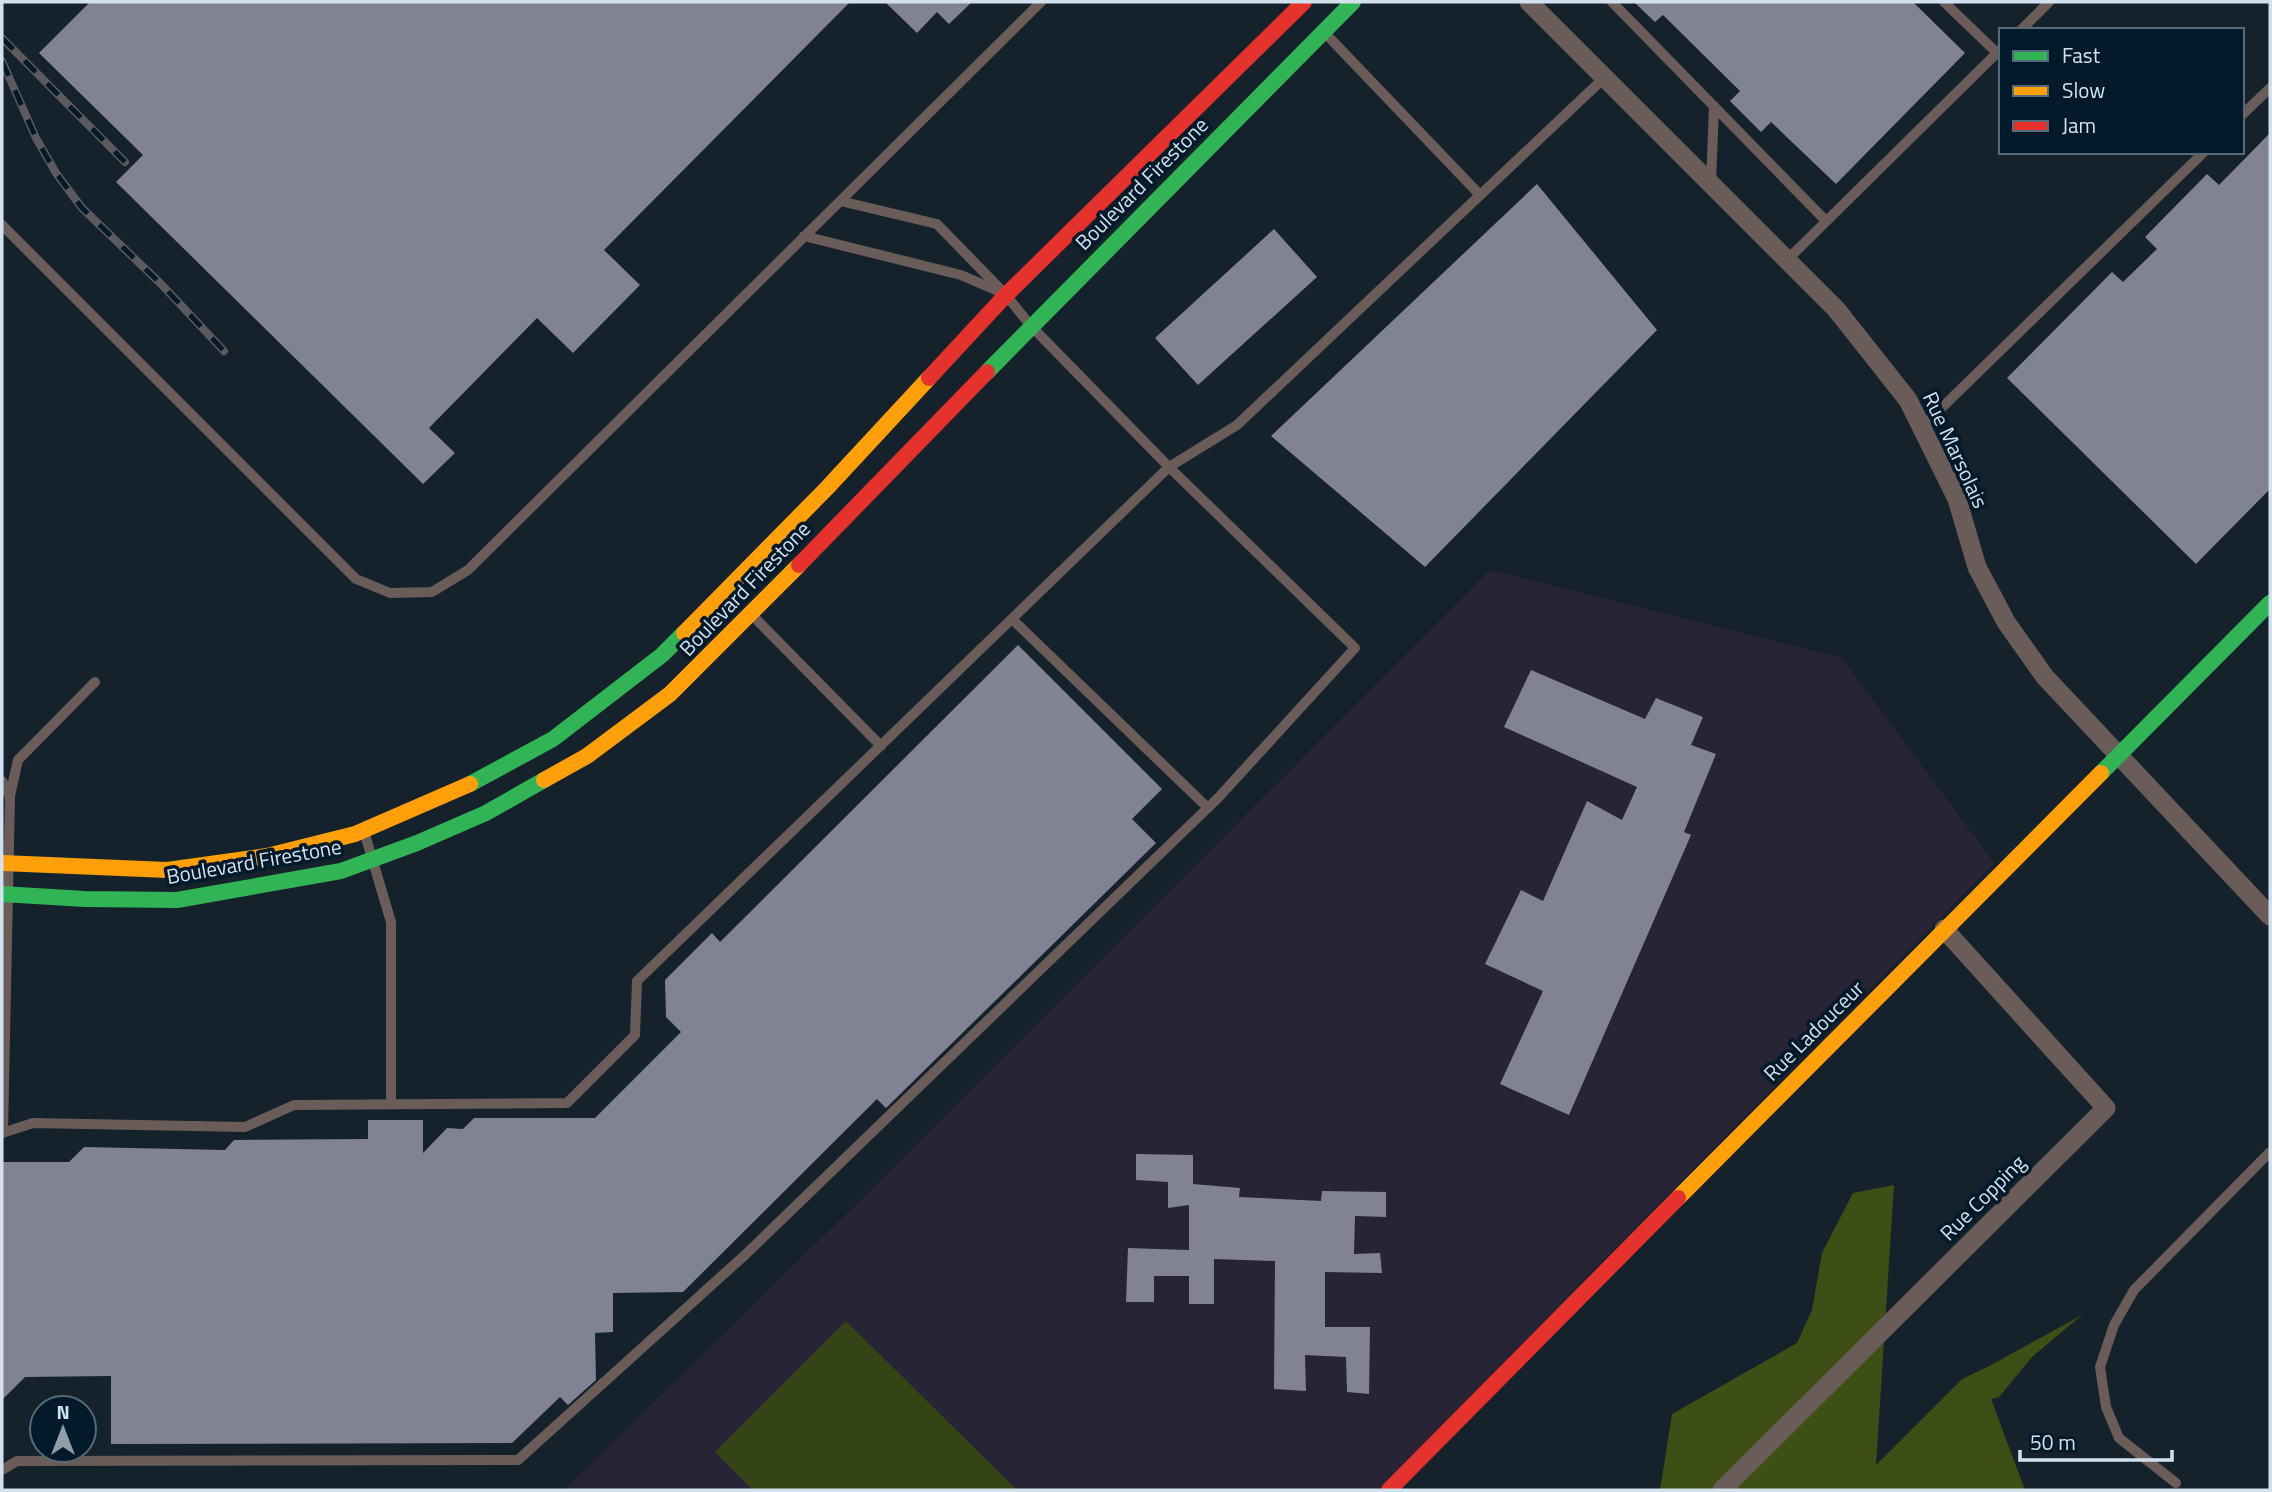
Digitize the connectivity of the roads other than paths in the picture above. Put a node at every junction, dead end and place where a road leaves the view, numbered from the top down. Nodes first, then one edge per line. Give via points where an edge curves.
1 (1041, 2) edge
2 (1304, 2) edge
3 (1353, 2) edge
4 (1529, 2) edge
5 (1612, 2) edge
6 (1944, 2) edge
7 (2049, 2) edge
8 (2023, 28) edge
9 (1324, 31) junction
10 (1999, 51) edge
11 (1604, 78) junction
12 (2270, 88) edge
13 (1714, 106) junction
14 (2244, 113) edge
15 (2202, 154) edge
16 (1711, 186) junction
17 (1480, 195) junction
18 (839, 201) junction
19 (1826, 221) junction
20 (2, 225) edge
21 (804, 236) junction
22 (1787, 260) junction
23 (1006, 295) junction
24 (1031, 326) junction
25 (1922, 428) junction
26 (1169, 467) junction
27 (2270, 603) edge
28 (751, 614) junction
29 (1012, 619) junction
30 (95, 682) dead end
31 (881, 746) junction
32 (2118, 756) junction
33 (2, 781) edge
34 (10, 797) junction
35 (1208, 808) junction
36 (364, 830) junction
37 (373, 859) junction
38 (5, 864) edge
39 (4, 894) edge
40 (2270, 916) edge
41 (1944, 929) junction
42 (391, 1104) junction
43 (2, 1133) edge
44 (2270, 1152) edge
45 (2, 1471) edge
46 (2176, 1483) dead end
47 (1389, 1490) edge
48 (1722, 1490) edge

1 - 18 lane
2 - 23 main road, Boulevard Firestone
3 - 9 main road, Boulevard Firestone
4 - 11 street, Rue Marsolais
5 - 13 lane
6 - 10 lane
7 - 8 lane
9 - 17 lane
9 - 24 main road, Boulevard Firestone
10 - 19 lane
11 - 16 street, Rue Marsolais
11 - 17 lane
12 - 14 lane
13 - 16 lane
13 - 19 lane
15 - 25 lane
16 - 22 street, Rue Marsolais
17 - 26 lane via 1237,425
18 - 21 lane
18 - 23 lane via 937,224
19 - 22 lane
20 - 21 lane via 356,579 390,593 432,592 468,570
21 - 23 lane via 961,275
22 - 25 street, Rue Marsolais via 1836,309 1908,400
23 - 24 lane
23 - 36 main road, Boulevard Firestone via 827,488 662,655 553,739 466,786
24 - 26 lane
24 - 28 main road, Boulevard Firestone
25 - 32 street, Rue Marsolais via 1956,499 1977,567 2006,622 2045,677
26 - 29 lane
26 - 35 lane via 1355,648
27 - 32 main road, Rue Ladouceur
28 - 31 lane
28 - 37 main road, Boulevard Firestone via 670,694 587,756 486,813
29 - 31 lane
29 - 35 lane
30 - 34 lane via 18,760
31 - 42 lane via 637,981 635,1035 567,1103
32 - 40 street, Rue Marsolais
32 - 41 main road, Rue Ladouceur
33 - 34 lane
34 - 38 lane
35 - 45 lane via 747,1254 518,1461 17,1461
36 - 37 lane
36 - 38 main road, Boulevard Firestone via 267,856 167,870
37 - 39 main road, Boulevard Firestone via 341,871 177,900
37 - 42 lane via 391,922
38 - 39 lane
39 - 43 lane
41 - 47 main road, Rue Ladouceur
41 - 48 street, Rue Copping via 2106,1108
42 - 43 lane via 294,1105 245,1127 33,1123
44 - 46 lane via 2134,1290 2114,1325 2100,1367 2106,1407 2119,1438

